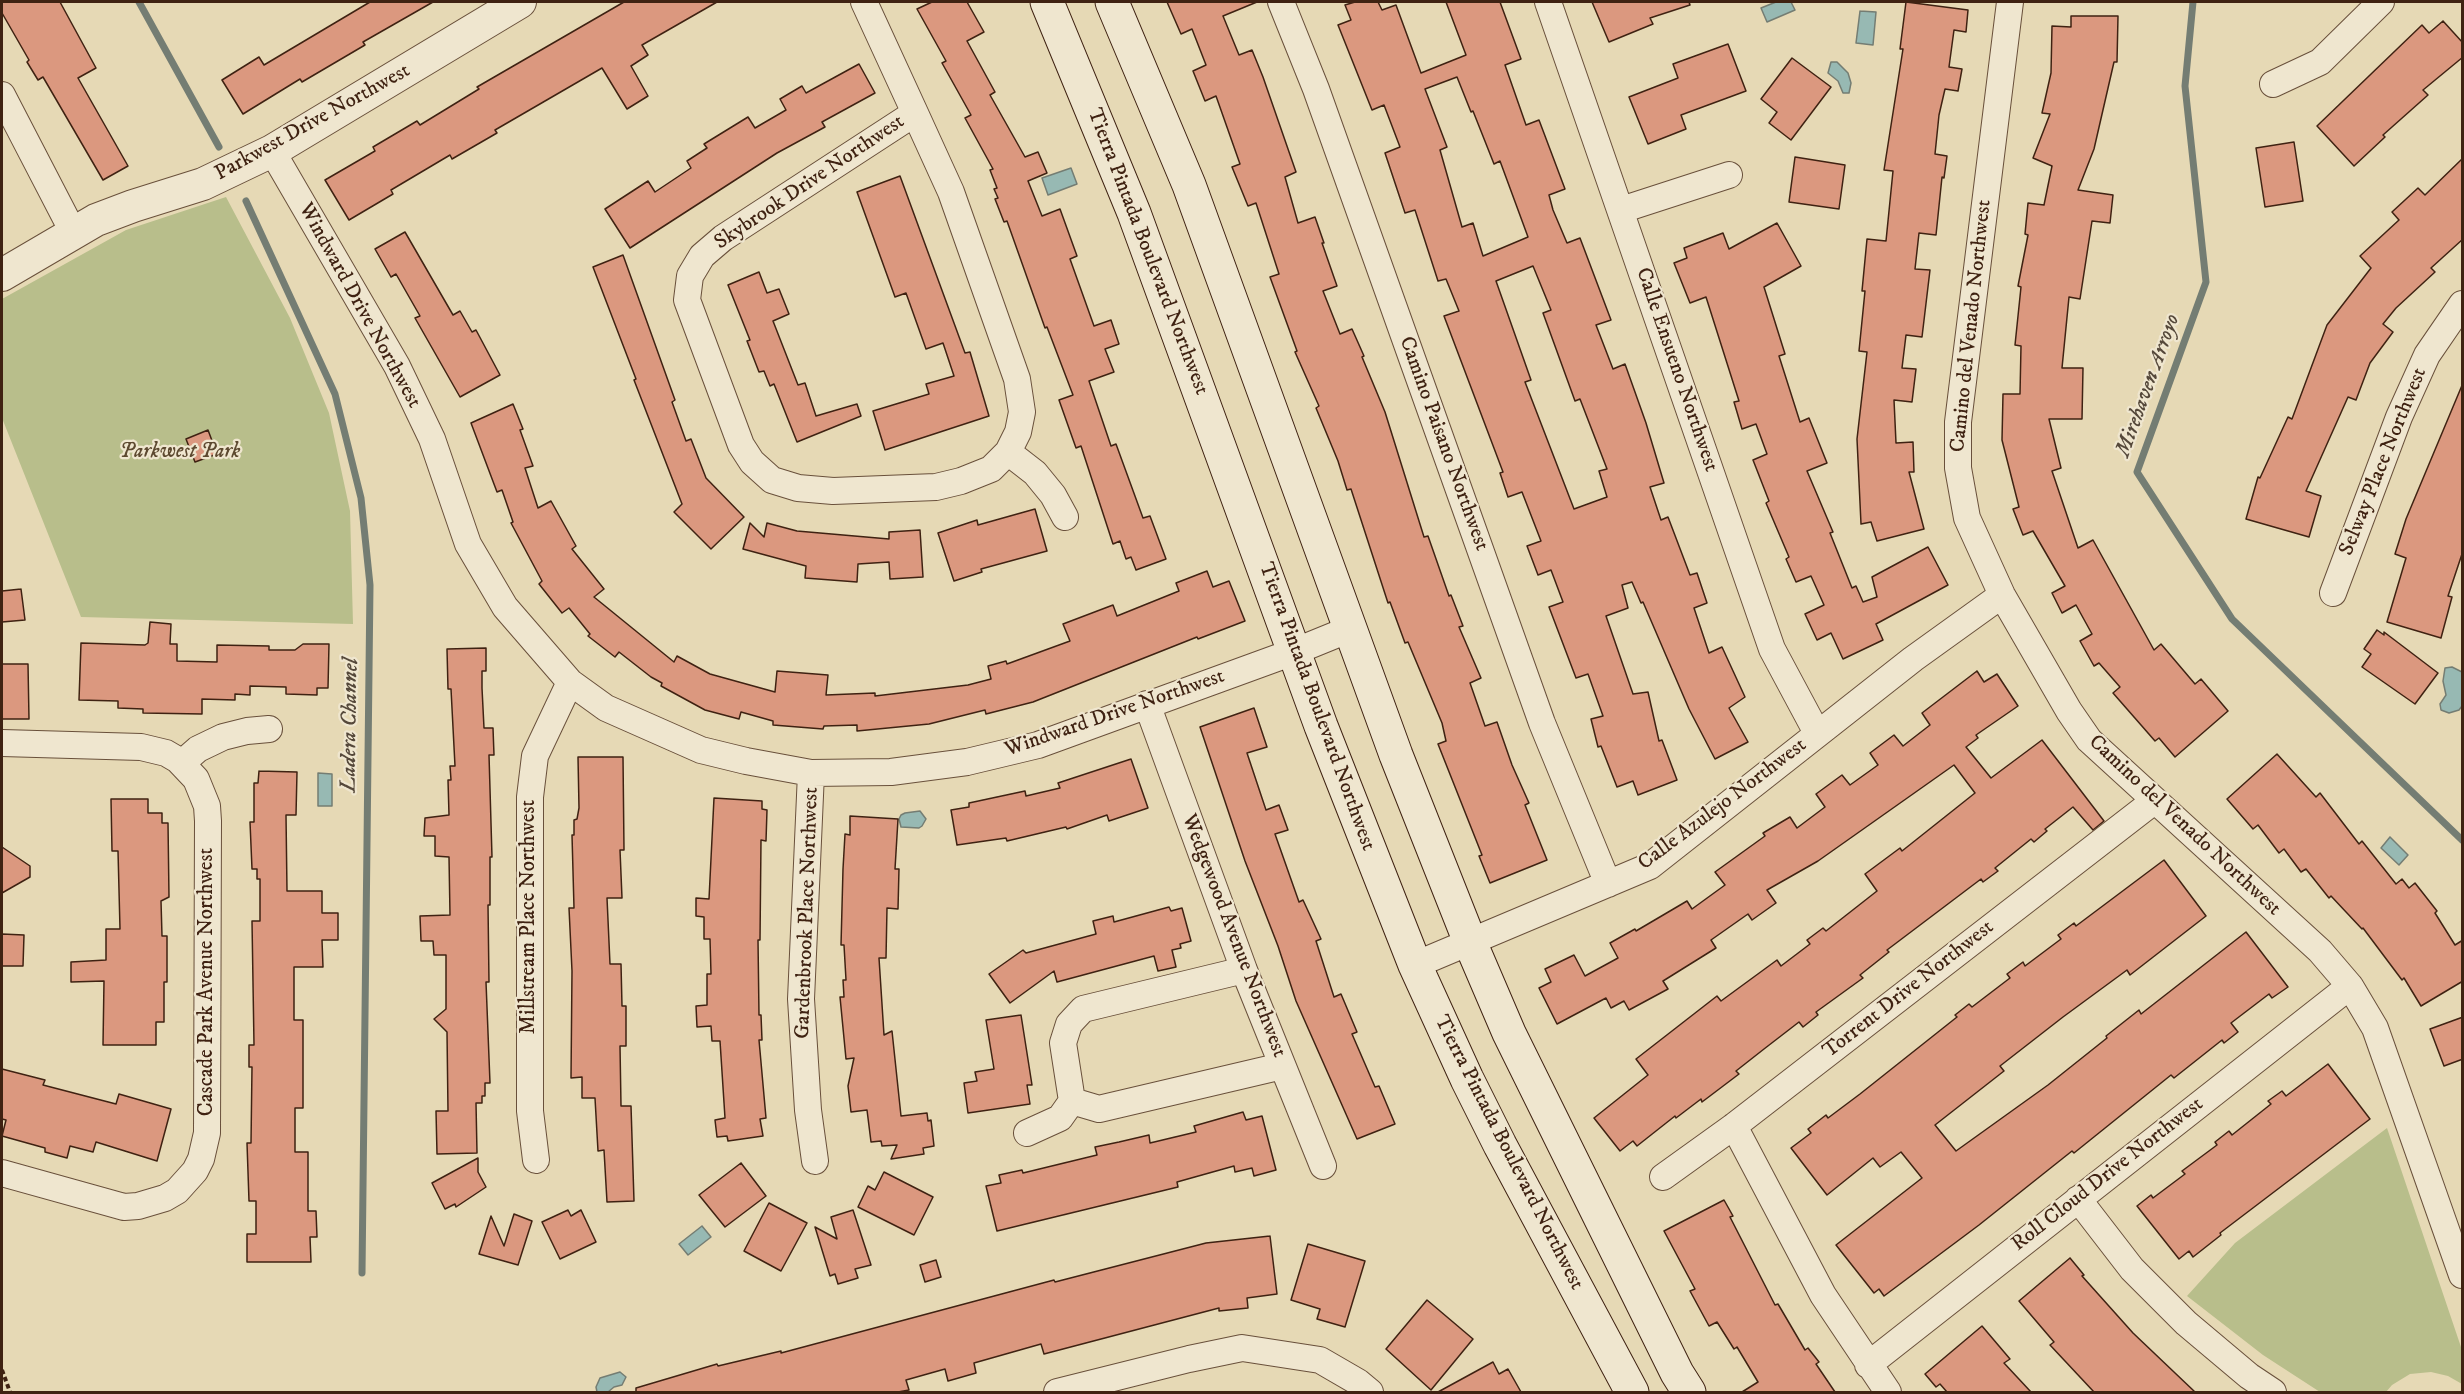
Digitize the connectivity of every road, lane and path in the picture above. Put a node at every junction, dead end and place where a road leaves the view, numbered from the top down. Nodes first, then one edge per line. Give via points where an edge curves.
1 (520, 2) edge
2 (864, 2) edge
3 (1047, 2) edge
4 (1112, 2) edge
5 (1281, 2) edge
6 (1548, 2) edge
7 (2010, 2) edge
8 (2381, 2) edge
9 (2273, 84) dead end
10 (2, 95) edge
11 (915, 113) junction
12 (272, 151) junction
13 (1729, 175) dead end
14 (1621, 210) junction
15 (73, 231) junction
16 (2, 275) edge
17 (2460, 314) edge
18 (1008, 452) junction
19 (1065, 518) dead end
20 (2333, 593) dead end
21 (2002, 595) junction
22 (1350, 629) junction
23 (1296, 651) junction
24 (570, 682) junction
25 (1147, 704) junction
26 (269, 729) dead end
27 (1817, 733) junction
28 (2, 743) edge
29 (184, 766) junction
30 (812, 773) junction
31 (2154, 801) junction
32 (1608, 884) junction
33 (1470, 942) junction
34 (1415, 964) junction
35 (1244, 970) junction
36 (2350, 986) junction
37 (1282, 1066) junction
38 (1072, 1101) junction
39 (1734, 1126) junction
40 (1027, 1133) dead end
41 (536, 1160) dead end
42 (816, 1161) dead end
43 (1323, 1166) dead end
44 (2, 1173) edge
45 (1663, 1177) dead end
46 (2078, 1199) junction
47 (2463, 1275) edge
48 (1868, 1365) junction
49 (2, 1370) edge
50 (2265, 1390) edge
51 (10, 1392) edge
52 (1057, 1392) edge
53 (1370, 1392) edge
54 (1632, 1392) edge
55 (1689, 1392) edge
56 (1888, 1392) edge

1 - 12 street, Parkwest Drive Northwest
2 - 11 street
3 - 23 main road, Tierra Pintada Boulevard Northwest via 1134,213
4 - 22 main road via 1202,217
5 - 32 street, Camino Paisano Northwest via 1316,89 1542,723
6 - 14 street, Calle Ensueno Northwest
7 - 21 street, Camino del Venado Northwest via 1958,422 1958,468 1967,518
8 - 9 street via 2320,62
10 - 15 street
11 - 18 street via 951,192 1017,379 1022,412
11 - 18 street, Skybrook Drive Northwest via 723,238 702,256 690,276 687,300 741,445 771,480 798,488 833,491 936,487 991,469
12 - 15 street, Parkwest Drive Northwest via 203,184 114,212
12 - 24 street, Windward Drive Northwest via 397,366 432,439 468,544 505,607
13 - 14 street
14 - 27 street, Calle Ensueno Northwest via 1772,649
15 - 16 street, Parkwest Drive Northwest
17 - 20 street, Selway Place Northwest via 2427,355 2399,417
18 - 19 street via 1035,473
21 - 27 street, Calle Azulejo Northwest
21 - 31 street, Camino del Venado Northwest via 2089,740
22 - 23 street, Windward Drive Northwest
22 - 33 main road
23 - 25 street, Windward Drive Northwest
23 - 34 main road, Tierra Pintada Boulevard Northwest via 1364,841
24 - 30 street, Windward Drive Northwest via 606,708 701,750
24 - 41 street, Millstream Place Northwest via 536,756 530,797 530,1111
25 - 30 street, Windward Drive Northwest via 1038,745 968,762 891,772
25 - 35 street, Wedgewood Avenue Northwest
26 - 29 street via 223,737 198,749
27 - 32 street, Calle Azulejo Northwest via 1650,866
28 - 29 street via 141,747 166,753
29 - 44 street, Cascade Park Avenue Northwest via 203,792 208,821 207,1133 198,1165 177,1191 152,1203 124,1206
30 - 42 street, Gardenbrook Place Northwest via 801,999 807,1110
31 - 36 street, Camino del Venado Northwest via 2320,951
31 - 39 street, Torrent Drive Northwest
32 - 33 street, Calle Azulejo Northwest
33 - 34 street, Calle Azulejo Northwest
33 - 55 main road via 1509,1033
34 - 54 main road, Tierra Pintada Boulevard Northwest via 1486,1117
35 - 37 street, Wedgewood Avenue Northwest
35 - 38 street via 1083,1009 1069,1024 1063,1043
36 - 46 street, Roll Cloud Drive Northwest
36 - 47 street, Camino del Venado Northwest via 2376,1028
37 - 38 street via 1099,1109
37 - 43 street, Wedgewood Avenue Northwest
38 - 40 street via 1060,1118
39 - 45 street, Torrent Drive Northwest
39 - 48 street via 1822,1295
46 - 48 street, Roll Cloud Drive Northwest
46 - 50 street via 2132,1269 2186,1323
48 - 56 street
49 - 51 path
52 - 53 street via 1242,1348 1320,1360

